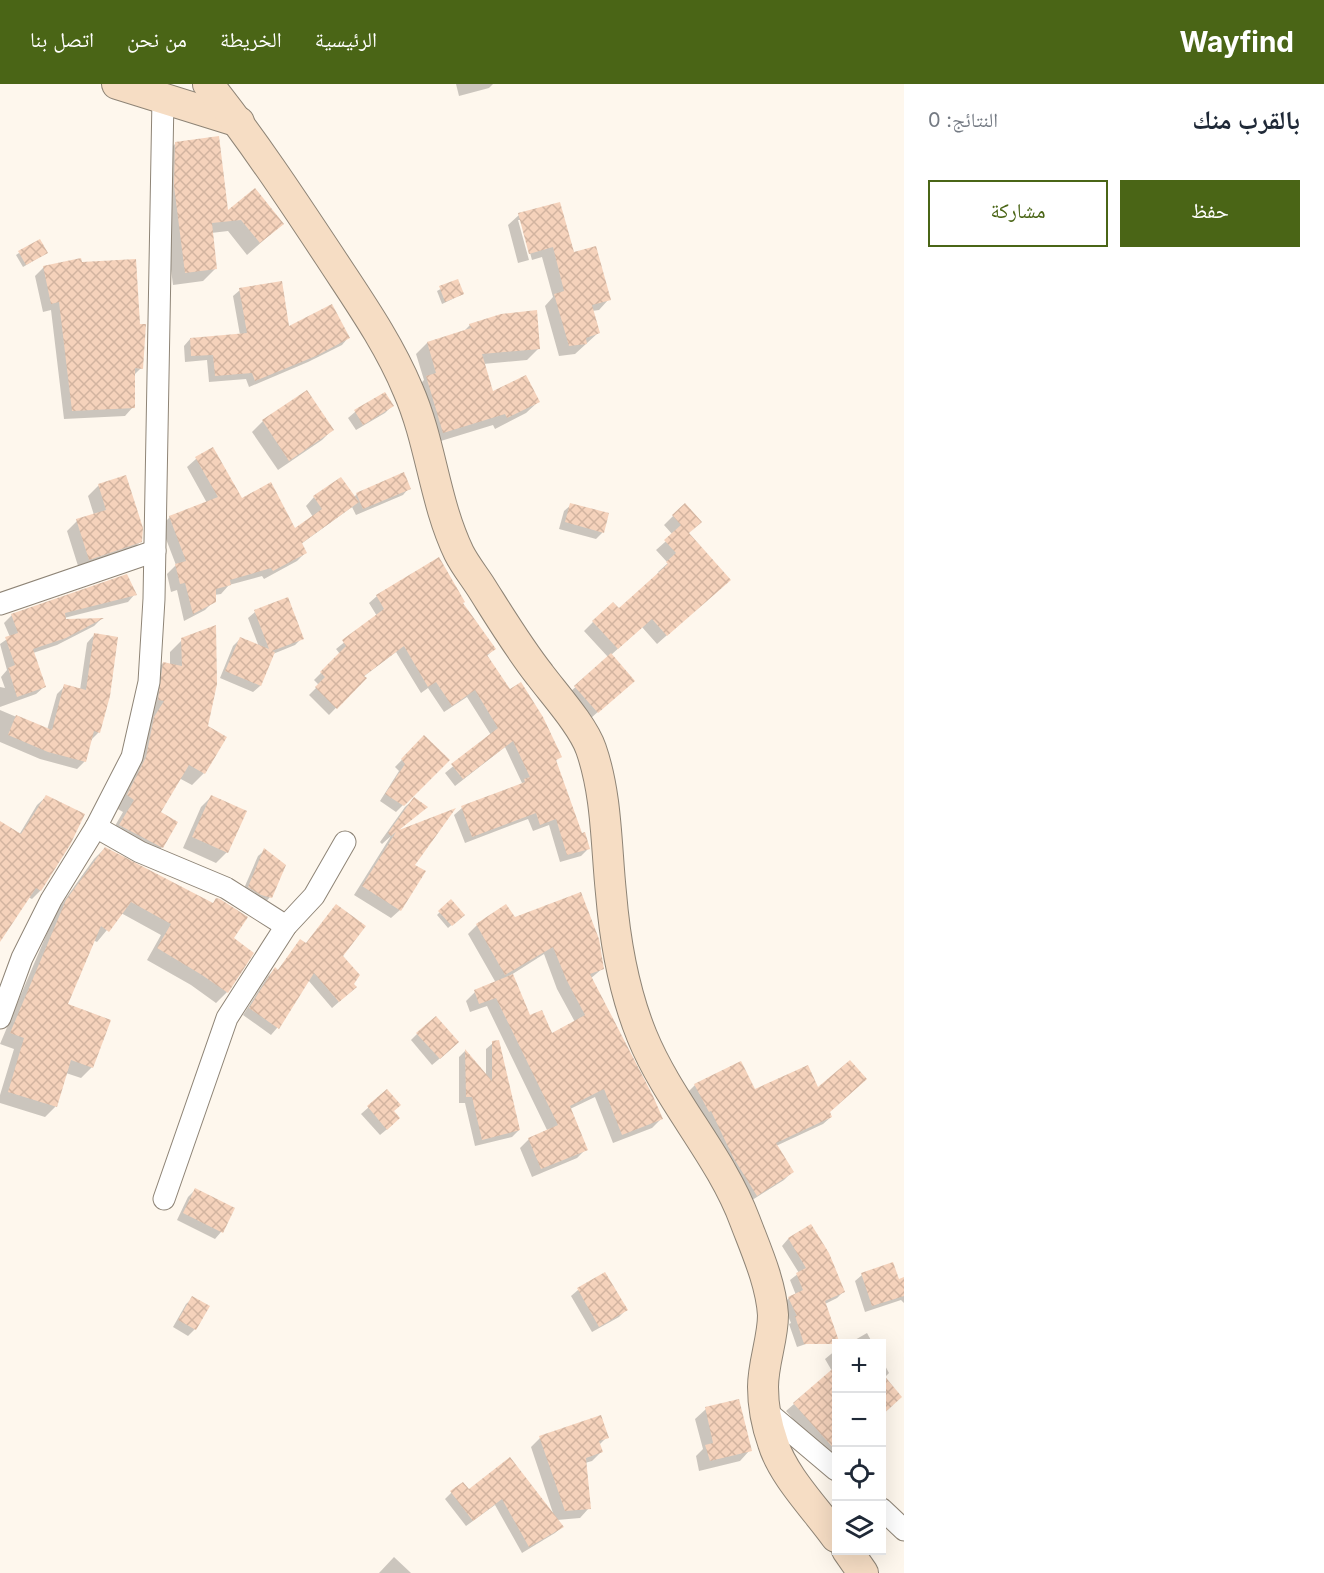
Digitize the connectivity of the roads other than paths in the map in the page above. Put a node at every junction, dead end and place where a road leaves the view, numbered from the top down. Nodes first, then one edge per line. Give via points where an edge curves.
1 (117, 84) edge
2 (208, 84) edge
3 (163, 98) junction
4 (239, 122) junction
5 (155, 551) junction
6 (0, 604) edge
7 (96, 827) junction
8 (345, 842) dead end
9 (286, 926) junction
10 (0, 1018) edge
11 (164, 1199) dead end
12 (765, 1410) junction
13 (832, 1466) edge
14 (886, 1513) edge
15 (904, 1530) edge
16 (832, 1531) edge
17 (850, 1555) edge
18 (863, 1573) edge

1 - 3 main road
2 - 4 main road
3 - 4 main road
3 - 5 street
4 - 12 main road via 387,346 410,394 434,484 459,553 589,743 599,777 611,896 630,1001 668,1089 742,1212 765,1275 773,1313 763,1384
5 - 6 street
5 - 7 street via 149,682 132,757
7 - 9 street via 140,852 226,888
7 - 10 street via 51,900 22,958
8 - 9 street via 314,896
9 - 11 street via 227,1018
12 - 13 street
12 - 16 main road via 773,1447 785,1470
14 - 15 street
17 - 18 main road

